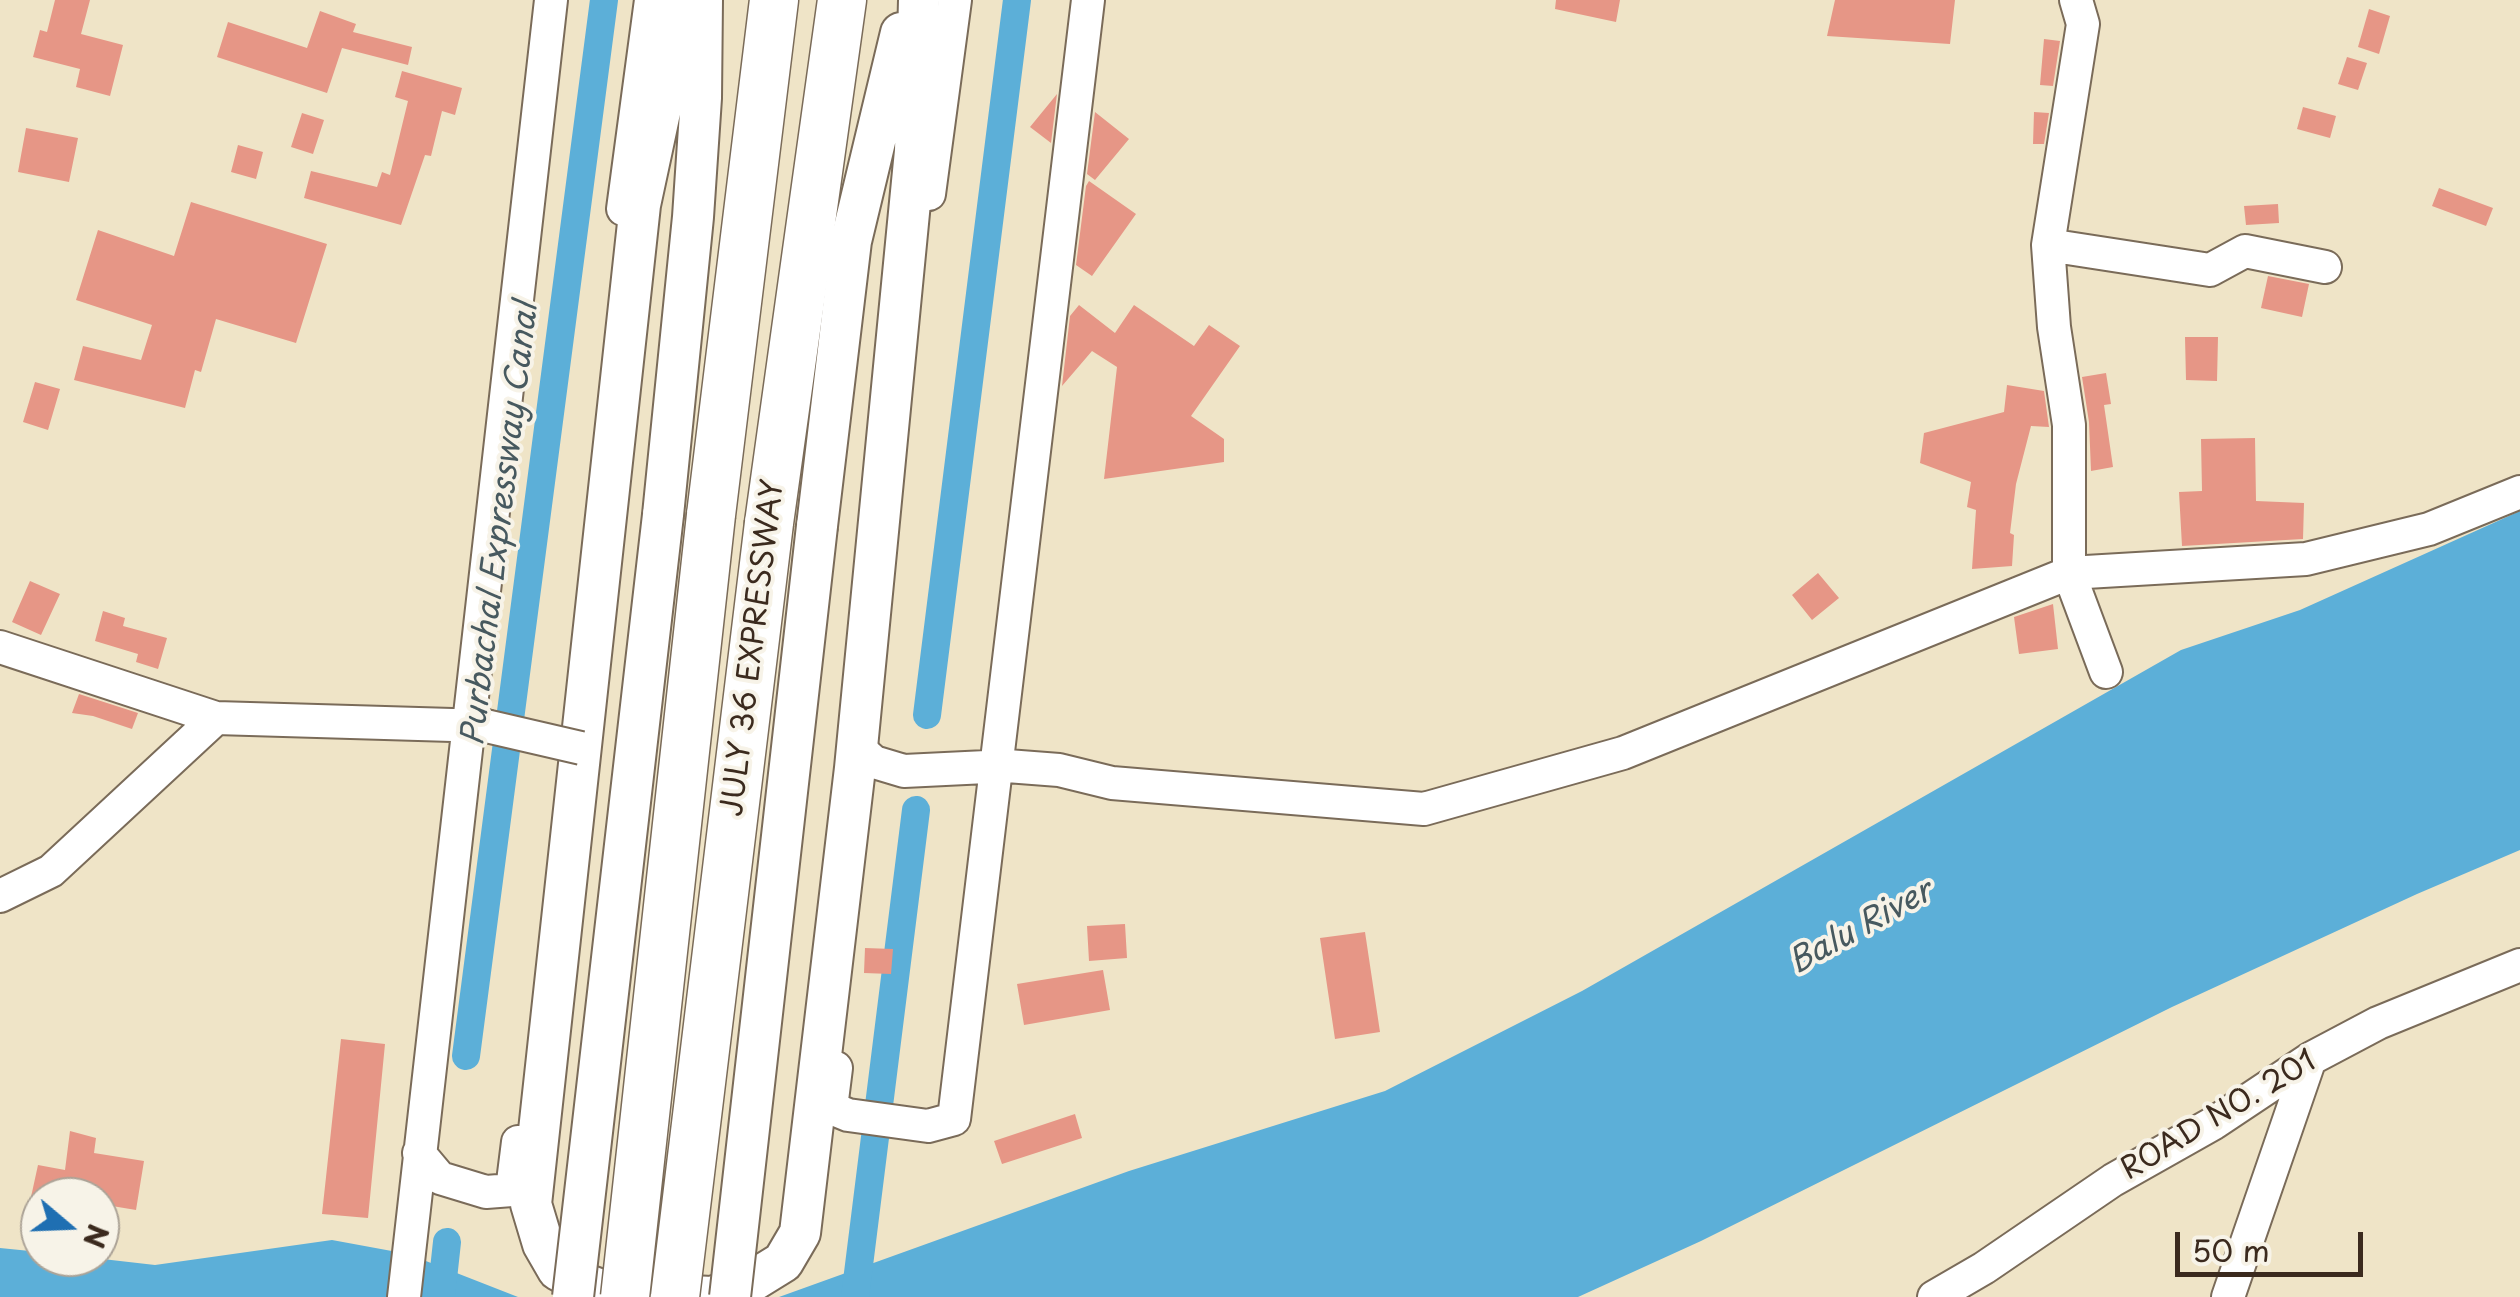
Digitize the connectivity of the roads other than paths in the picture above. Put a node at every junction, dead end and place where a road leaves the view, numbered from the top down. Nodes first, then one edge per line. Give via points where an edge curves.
1 (551, 0) edge
2 (651, 0) edge
3 (684, 0) edge
4 (702, 0) edge
5 (728, 0) edge
6 (774, 0) edge
7 (842, 0) edge
8 (850, 0) edge
9 (910, 0) edge
10 (919, 0) edge
11 (955, 0) edge
12 (1088, 0) edge
13 (2076, 0) edge
14 (702, 98) junction
15 (850, 241) junction
16 (2048, 245) junction
17 (2325, 267) dead end
18 (2520, 492) edge
19 (2069, 574) junction
20 (0, 647) edge
21 (2106, 672) dead end
22 (216, 718) junction
23 (477, 725) junction
24 (572, 746) junction
25 (862, 752) junction
26 (996, 766) junction
27 (0, 896) edge
28 (2520, 966) edge
29 (2310, 1059) junction
30 (419, 1159) junction
31 (404, 1297) edge
32 (572, 1297) edge
33 (625, 1297) edge
34 (676, 1297) edge
35 (712, 1297) edge
36 (730, 1297) edge
37 (1934, 1297) edge
38 (2228, 1297) edge

1 - 23 street
2 - 24 street via 625,189
3 - 24 main road via 640,205
4 - 14 main road
5 - 14 main road
6 - 33 highway, JULY 36 EXPRESSWAY, bridge
7 - 34 highway, JULY 36 EXPRESSWAY, bridge via 769,523
8 - 15 main road
9 - 15 main road
10 - 25 main road via 915,150
11 - 25 street
12 - 26 street
13 - 16 street via 2083,24
14 - 32 main road, bridge via 663,516
15 - 36 main road, bridge
16 - 17 street via 2210,270 2244,251
16 - 19 street via 2068,426
18 - 19 street via 2429,529 2306,559
19 - 21 street
19 - 26 street via 1623,753 1424,808 1112,783 1060,770
20 - 22 street
22 - 23 street
22 - 27 street via 51,870
23 - 24 street, bridge
23 - 30 street
24 - 30 street via 512,1190 486,1192 440,1178
24 - 35 main road via 531,1204 558,1270 582,1283 607,1292
25 - 26 street via 904,771
25 - 26 street via 832,1108 928,1126 954,1119
25 - 35 main road via 800,1234 783,1262
28 - 29 street, ROAD NO. 201 via 2378,1022
29 - 37 street, ROAD NO. 201
29 - 38 street
30 - 31 street

